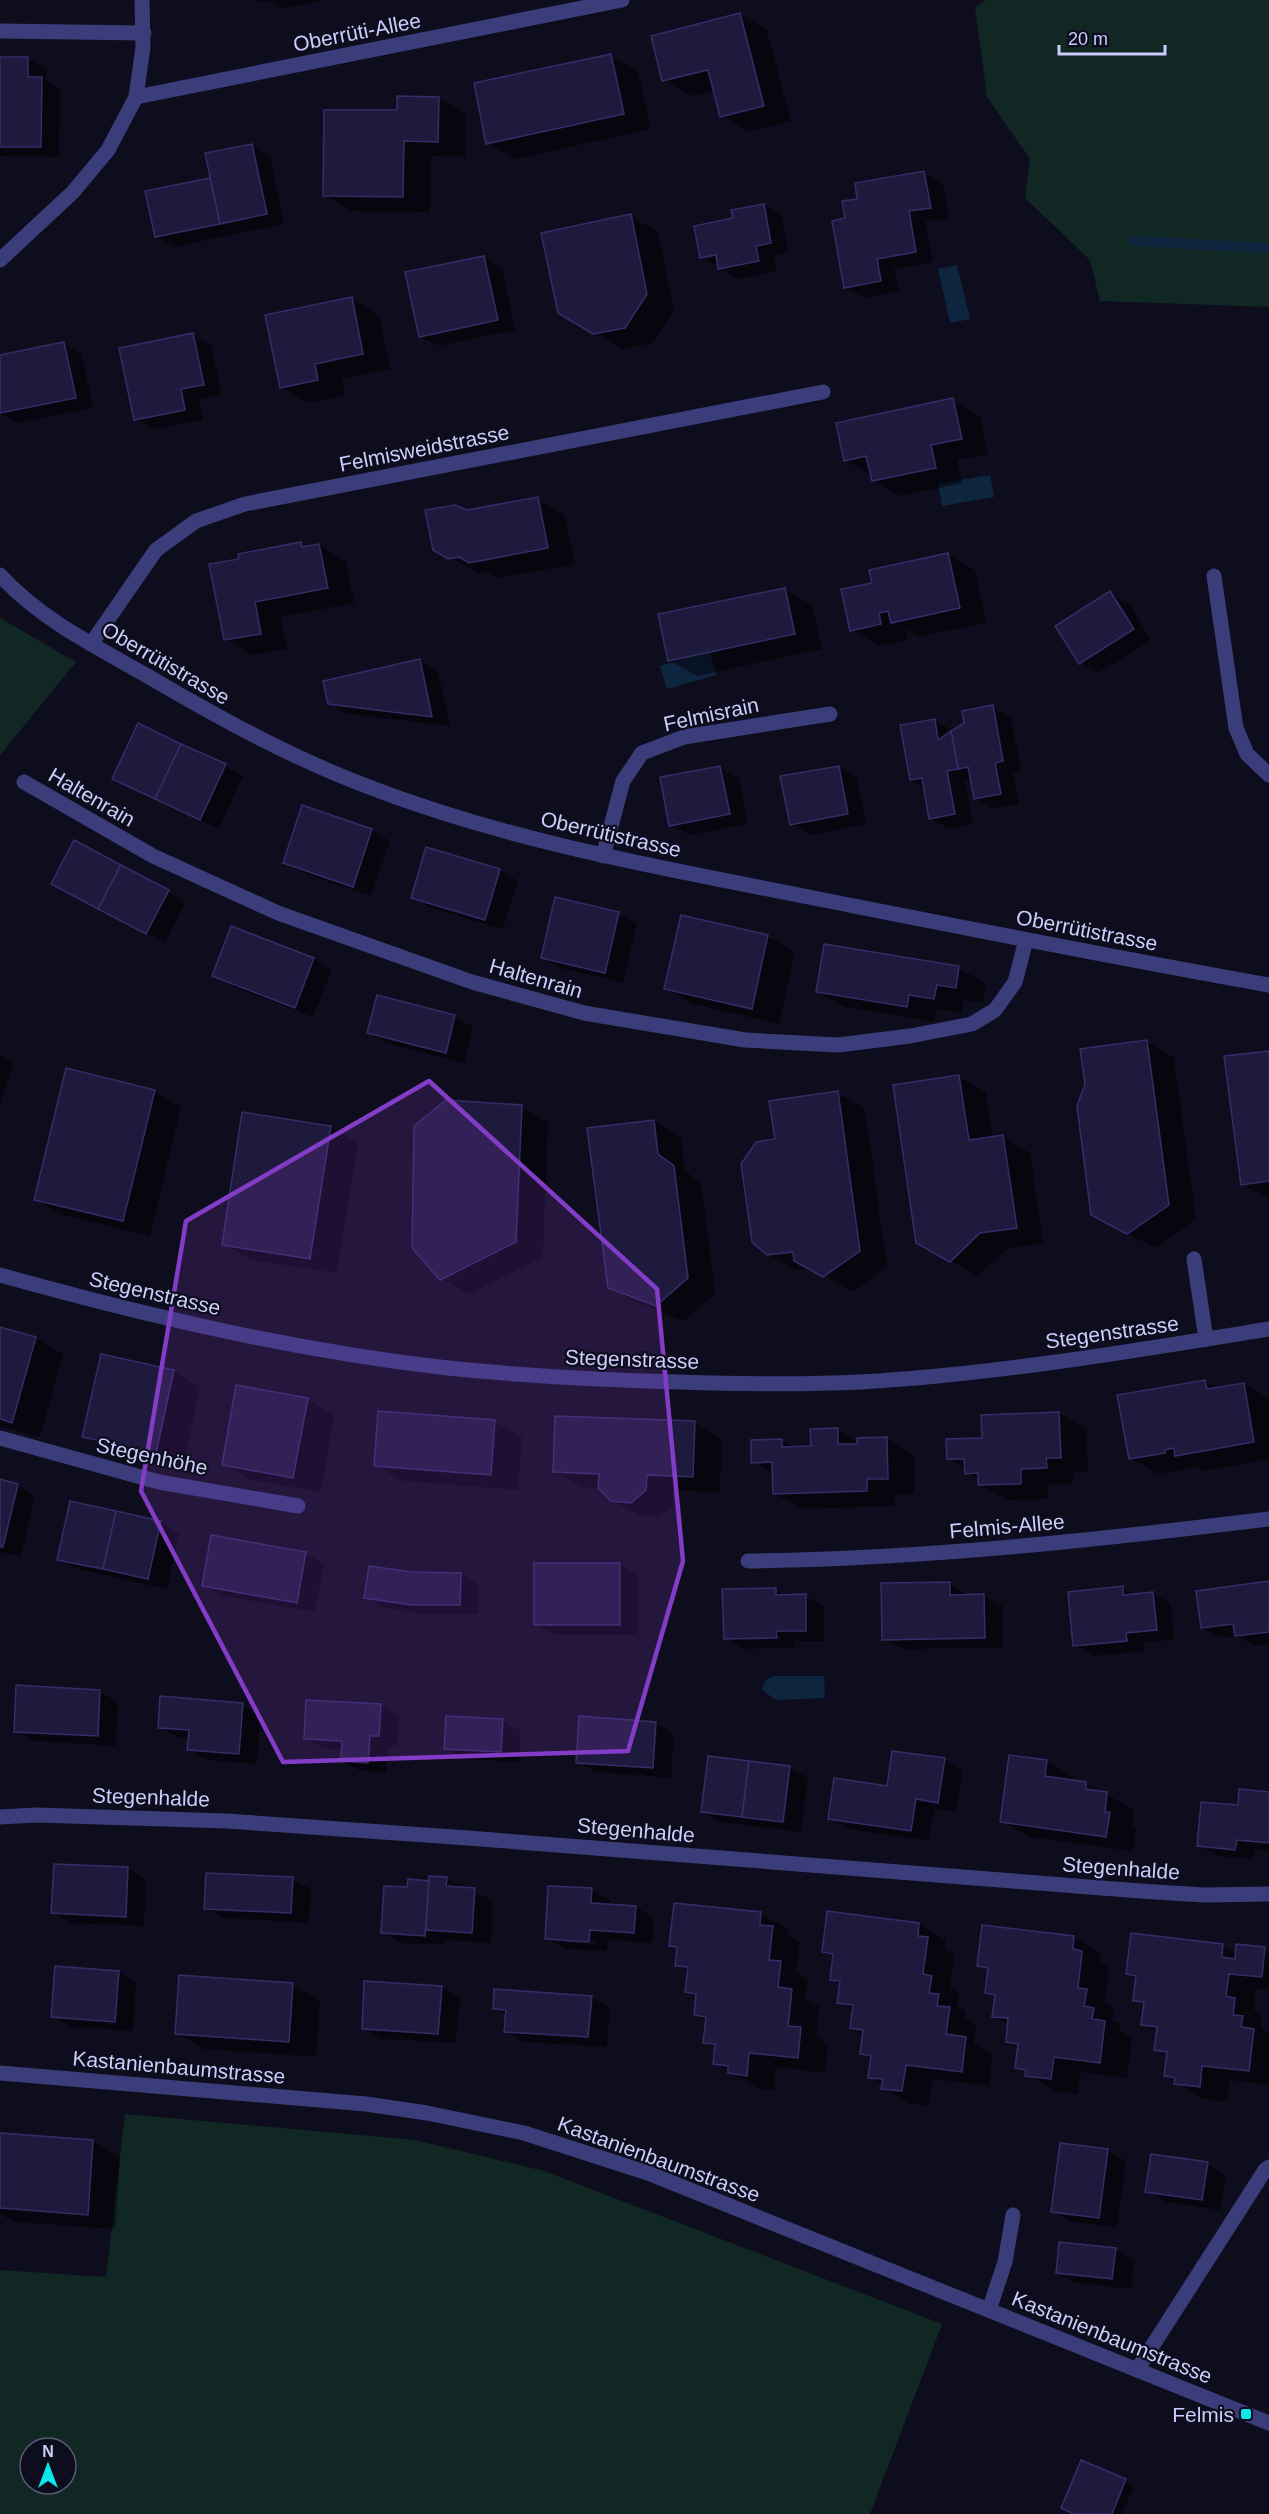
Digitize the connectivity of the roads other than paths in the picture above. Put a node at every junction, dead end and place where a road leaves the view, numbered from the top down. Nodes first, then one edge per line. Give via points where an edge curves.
1 (142, 0) edge
2 (622, 0) edge
3 (0, 32) edge
4 (144, 33) junction
5 (136, 98) junction
6 (0, 260) edge
7 (823, 392) dead end
8 (0, 575) edge
9 (1214, 576) dead end
10 (91, 644) junction
11 (830, 714) dead end
12 (1269, 775) edge
13 (24, 782) dead end
14 (603, 856) junction
15 (1026, 940) junction
16 (1269, 985) edge
17 (1194, 1259) dead end
18 (0, 1275) edge
19 (1269, 1329) edge
20 (1206, 1340) junction
21 (0, 1438) edge
22 (298, 1506) dead end
23 (1269, 1519) edge
24 (748, 1561) dead end
25 (0, 1817) edge
26 (1269, 1894) edge
27 (0, 2073) edge
28 (1269, 2167) edge
29 (1013, 2215) dead end
30 (989, 2310) junction
31 (1137, 2370) junction
32 (1269, 2423) edge

1 - 4 street
2 - 5 street, Oberrüti-Allee
3 - 4 street
4 - 5 street
5 - 6 street via 108,150 73,192
7 - 10 street, Felmisweidstrasse via 245,504 196,521 156,550
8 - 10 street, Oberrütistrasse via 18,595
9 - 12 street via 1236,728 1247,754
10 - 14 street, Oberrütistrasse via 238,729 359,783 464,819
11 - 14 street, Felmisrain via 684,737 642,753 623,781
13 - 15 street, Haltenrain via 153,856 278,913 472,982 584,1013 745,1040 838,1044 972,1024 996,1010 1015,982
14 - 15 street, Oberrütistrasse
15 - 16 street, Oberrütistrasse
17 - 20 street
18 - 20 street, Stegenstrasse via 165,1318 331,1351 447,1368 617,1380 860,1382 1069,1361
19 - 20 street, Stegenstrasse
21 - 22 street, Stegenhöhe via 159,1482
23 - 24 street, Felmis-Allee via 924,1554
25 - 26 street, Stegenhalde via 226,1821 1140,1891
27 - 30 street, Kastanienbaumstrasse via 366,2104 517,2132 648,2173
28 - 31 street
29 - 30 street via 1005,2262
30 - 31 street, Kastanienbaumstrasse
31 - 32 street, Kastanienbaumstrasse

